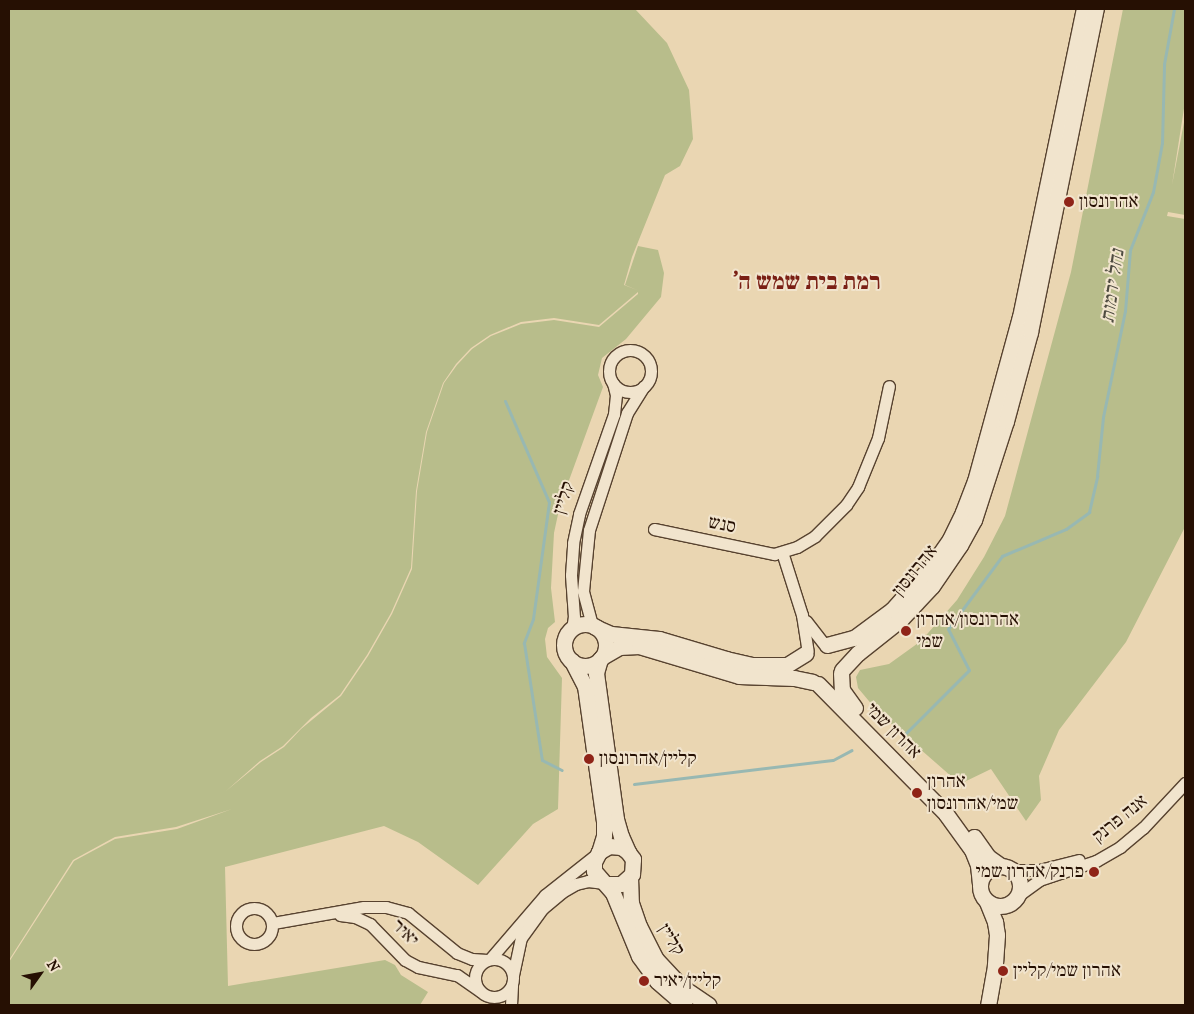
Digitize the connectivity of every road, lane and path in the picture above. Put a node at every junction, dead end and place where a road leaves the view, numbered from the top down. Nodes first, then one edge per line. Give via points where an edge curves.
1 (1084, 9) edge
2 (1096, 9) edge
3 (613, 383) junction
4 (889, 386) dead end
5 (643, 387) junction
6 (654, 529) dead end
7 (782, 552) junction
8 (802, 615) junction
9 (594, 626) junction
10 (572, 629) junction
11 (826, 644) junction
12 (807, 652) junction
13 (601, 658) junction
14 (572, 661) junction
15 (841, 672) junction
16 (815, 683) junction
17 (1185, 773) edge
18 (1185, 783) edge
19 (628, 852) junction
20 (598, 853) junction
21 (1007, 868) junction
22 (630, 877) junction
23 (605, 883) junction
24 (980, 883) junction
25 (1014, 900) junction
26 (987, 902) junction
27 (331, 914) junction
28 (273, 923) dead end
29 (488, 960) junction
30 (513, 979) junction
31 (482, 993) junction
32 (493, 1005) edge
33 (511, 1005) edge
34 (685, 1005) edge
35 (709, 1005) edge
36 (988, 1005) edge
37 (996, 1005) edge

1 - 11 street, אהרונסון via 1016,335 975,481 963,512 932,565 892,610 854,638
2 - 15 street, אהרונסון via 1030,332 974,520 932,586 901,619 858,653
3 - 5 street via 628,392
3 - 5 street via 609,371 613,359 622,352 635,351 645,357 650,368 649,380
3 - 10 street, קליין via 616,395 614,414 576,526 571,568
4 - 7 street via 878,438 858,487 846,505 814,536
5 - 9 street, קליין via 627,413 589,530 583,591
6 - 7 street, סנש via 774,554
7 - 8 street
8 - 11 street
8 - 12 street
9 - 10 street via 583,624
9 - 12 street via 612,634 659,639 753,665 787,665
9 - 13 street via 602,633 605,642
10 - 14 street via 564,645
11 - 12 street
11 - 15 street via 839,653
12 - 16 street via 803,668 806,676
13 - 14 street via 586,666
13 - 16 street via 621,646 640,646 739,676 794,678
13 - 19 street via 596,673 616,819
14 - 20 street via 585,686 604,822 604,836
15 - 16 street via 830,683
15 - 21 street, אהרון שמי via 842,690 850,702 952,808 986,854
16 - 24 street, אהרון שמי via 946,814 972,850
17 - 21 street, אנה פרנק via 1139,824 1105,848 1051,868 1028,871
18 - 25 street, אנה פרנק via 1143,828 1120,847 1096,861 1040,880
19 - 20 street via 615,845
19 - 22 street via 633,862
20 - 23 street via 594,871
20 - 29 street via 534,906
21 - 24 street via 987,870
21 - 25 street via 1020,883
22 - 23 street via 618,885
22 - 35 street, קליין via 634,914 655,958 682,987
23 - 30 street via 588,881 576,884 543,908 520,938
23 - 34 street, קליין via 613,894 639,956 658,981
24 - 26 street
25 - 26 street via 1002,906
25 - 37 street via 1006,916
26 - 36 street via 997,935
27 - 28 street, יאיר
27 - 29 street, יאיר via 375,906 399,909 431,930 457,953 472,959
27 - 31 street, יאיר via 363,920 405,960 457,975
29 - 30 street via 503,961 510,967
29 - 31 street via 478,967 475,975
30 - 31 street via 508,991 501,996
30 - 33 street
31 - 32 street, יאיר

